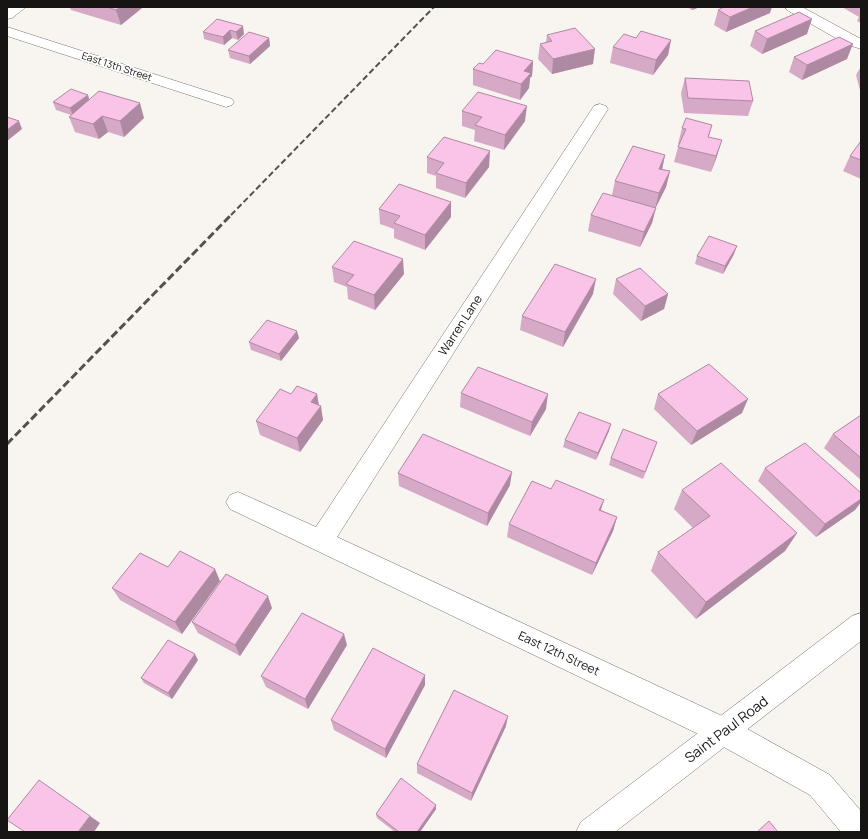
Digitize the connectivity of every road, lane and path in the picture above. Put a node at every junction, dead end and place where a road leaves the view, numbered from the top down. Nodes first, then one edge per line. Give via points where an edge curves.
1 (19, 7) edge
2 (792, 7) edge
3 (7, 14) edge
4 (7, 31) edge
5 (861, 44) edge
6 (226, 102) dead end
7 (600, 109) dead end
8 (238, 502) dead end
9 (321, 541) junction
10 (861, 625) edge
11 (723, 731) junction
12 (591, 832) edge
13 (860, 832) edge

1 - 3 street
2 - 5 street
4 - 6 street, East 13th Street
7 - 9 street, Warren Lane
8 - 9 street, East 12th Street
9 - 11 street, East 12th Street
10 - 11 street, Saint Paul Road
11 - 12 street, Saint Paul Road
11 - 13 street, East 12th Street via 820,785

